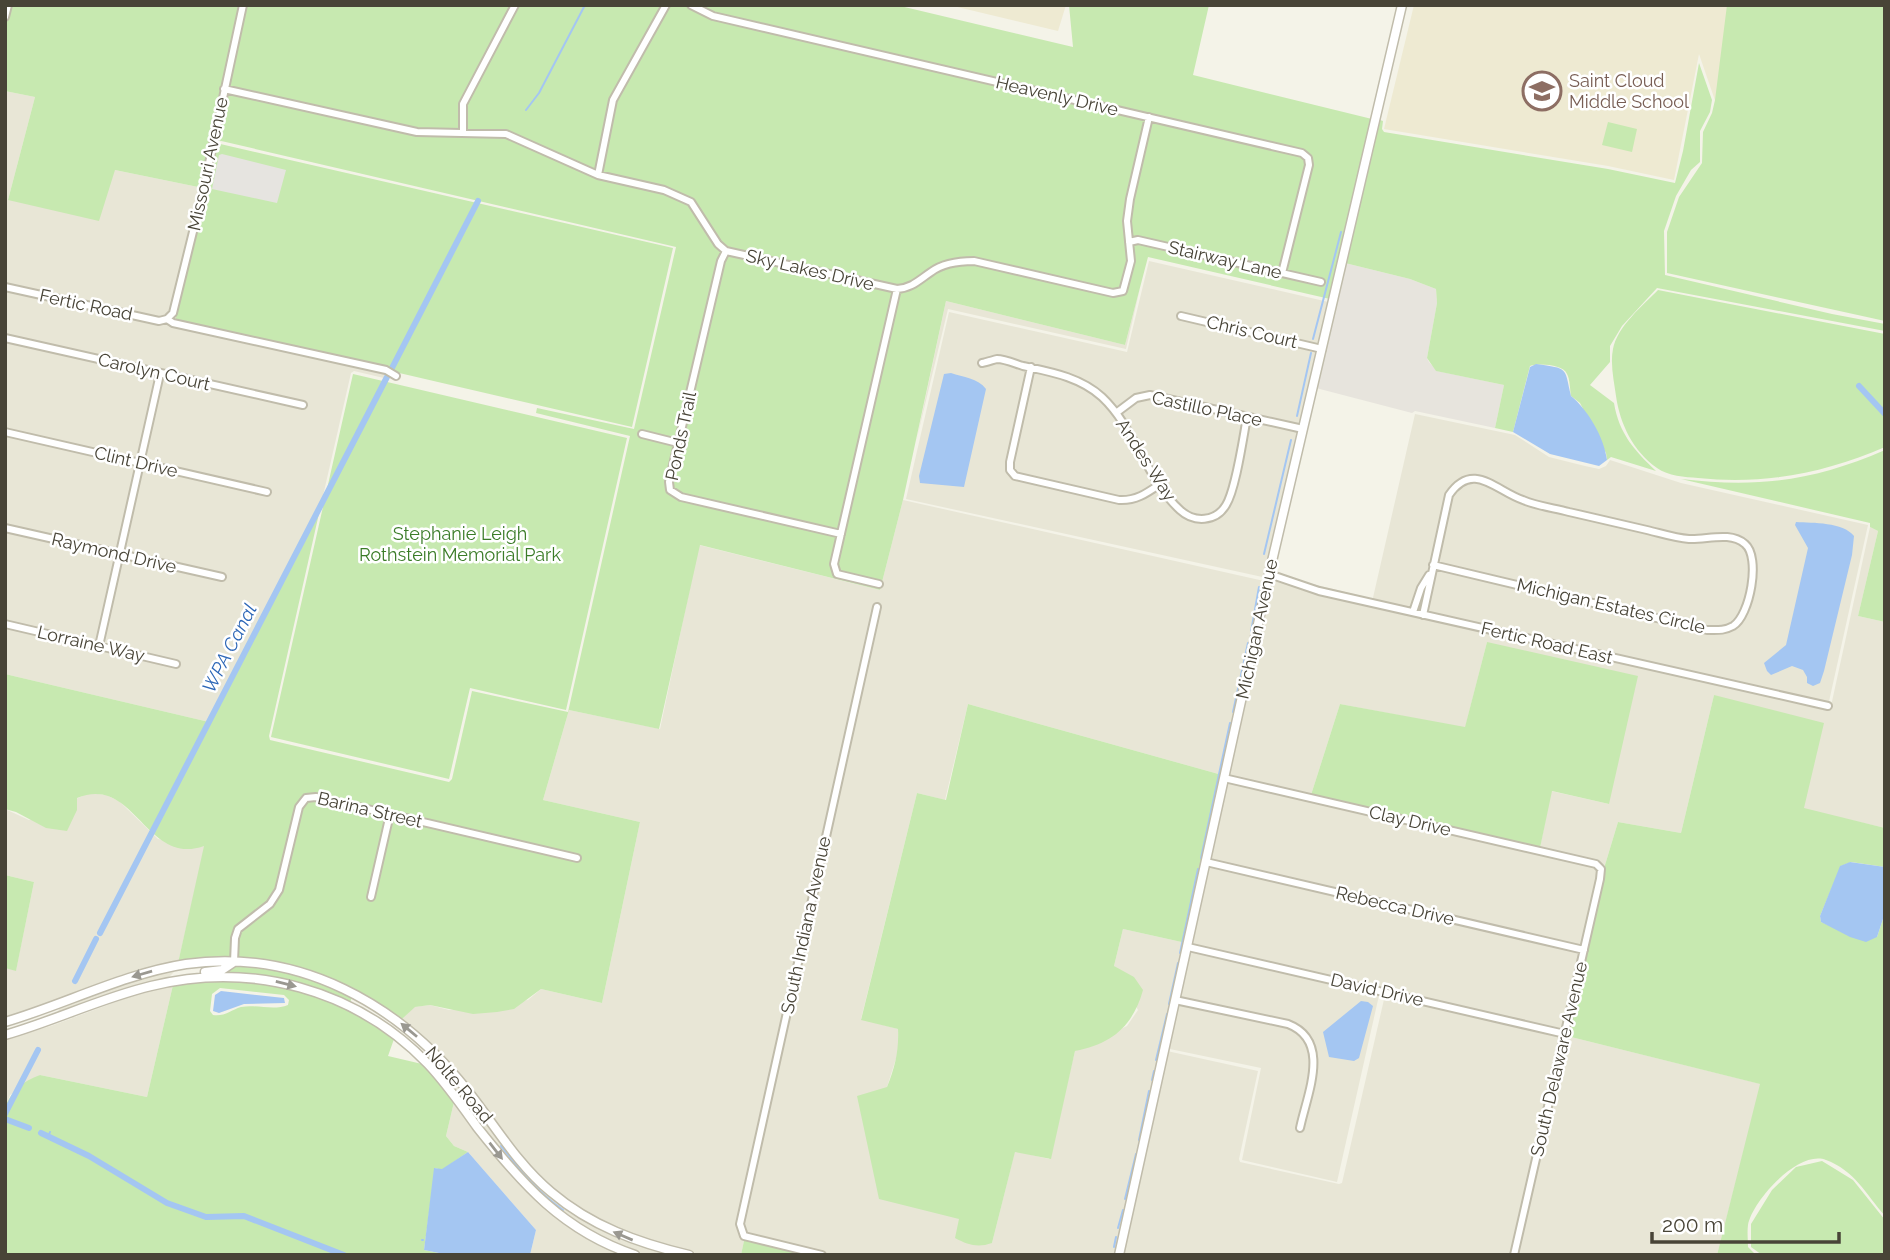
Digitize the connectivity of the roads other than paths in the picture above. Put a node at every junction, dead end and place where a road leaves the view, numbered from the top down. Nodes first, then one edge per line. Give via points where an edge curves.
1 (8, 5) edge
2 (243, 5) edge
3 (515, 5) edge
4 (666, 5) edge
5 (691, 5) edge
6 (1402, 5) edge
7 (5, 17) edge
8 (224, 89) junction
9 (1149, 117) junction
10 (463, 132) junction
11 (598, 175) junction
12 (1129, 242) junction
13 (726, 251) junction
14 (1282, 273) junction
15 (1321, 282) dead end
16 (5, 288) edge
17 (897, 289) junction
18 (1181, 316) dead end
19 (167, 319) junction
20 (5, 338) edge
21 (1322, 349) junction
22 (982, 363) dead end
23 (1031, 368) junction
24 (160, 374) junction
25 (396, 376) dead end
26 (303, 405) dead end
27 (1116, 413) junction
28 (1247, 417) junction
29 (1303, 429) junction
30 (5, 432) edge
31 (642, 434) dead end
32 (678, 443) junction
33 (138, 462) junction
34 (1160, 484) junction
35 (267, 492) dead end
36 (5, 528) edge
37 (841, 534) junction
38 (118, 554) junction
39 (1433, 565) junction
40 (1430, 573) junction
41 (1269, 574) junction
42 (222, 577) dead end
43 (879, 584) dead end
44 (877, 607) dead end
45 (1413, 612) junction
46 (1423, 615) junction
47 (5, 624) edge
48 (99, 646) junction
49 (176, 664) dead end
50 (1828, 706) dead end
51 (1224, 778) junction
52 (390, 814) junction
53 (577, 858) dead end
54 (1206, 862) junction
55 (1596, 864) joint
56 (371, 897) dead end
57 (1188, 947) junction
58 (1584, 950) junction
59 (234, 962) junction
60 (169, 982) junction
61 (1175, 1000) junction
62 (57, 1004) junction
63 (32, 1014) junction
64 (5, 1022) edge
65 (50, 1022) junction
66 (21, 1031) junction
67 (1565, 1034) junction
68 (5, 1035) edge
69 (1300, 1128) dead end
70 (635, 1255) edge
71 (689, 1255) edge
72 (822, 1255) edge
73 (1119, 1255) edge
74 (1514, 1255) edge

1 - 7 street
2 - 8 street, Missouri Avenue
3 - 10 street via 463,104
4 - 11 street via 613,100
5 - 9 street, Heavenly Drive via 713,16
6 - 21 street, Michigan Avenue
8 - 10 street, Sky Lakes Drive via 417,132
8 - 19 street, Missouri Avenue via 173,313
9 - 12 street, Sky Lakes Drive via 1130,199
9 - 14 street, Heavenly Drive via 1308,158
10 - 11 street, Sky Lakes Drive via 506,134
11 - 13 street, Sky Lakes Drive via 664,190 691,202
12 - 14 street, Stairway Lane via 1138,240
12 - 17 street, Sky Lakes Drive via 1131,261 1120,293 974,261 947,264 906,289
13 - 17 street, Sky Lakes Drive
13 - 32 street, Ponds Trail
14 - 15 street, Stairway Lane
16 - 19 street, Fertic Road
17 - 37 street
18 - 21 street, Chris Court
19 - 25 street, Fertic Road
20 - 24 street, Carolyn Court
21 - 29 street, Michigan Avenue
22 - 23 street, Andes Way via 998,359
23 - 27 street, Andes Way via 1082,382
23 - 34 street via 1010,462 1015,476 1130,501
24 - 26 street, Carolyn Court
24 - 33 street
27 - 28 street, Castillo Place via 1136,398 1150,395
27 - 34 street, Andes Way
28 - 29 street, Castillo Place
28 - 34 street, Andes Way via 1228,501 1218,514 1201,519 1187,515
29 - 41 street, Michigan Avenue
30 - 33 street, Clint Drive
31 - 32 street
32 - 37 street, Ponds Trail via 669,482 670,490 681,497
33 - 35 street, Clint Drive
33 - 38 street
36 - 38 street, Raymond Drive
37 - 43 street via 834,564 837,573
38 - 42 street, Raymond Drive
38 - 48 street
39 - 39 street, Michigan Estates Circle via 1449,495 1455,485 1473,479 1526,502 1684,538 1736,538 1747,545 1754,568 1741,619 1723,631
39 - 40 street, Michigan Estates Circle
40 - 45 street, Michigan Estates Circle
40 - 46 street, Michigan Estates Circle
41 - 45 street, Fertic Road East via 1319,591
41 - 51 street, Michigan Avenue
44 - 72 street, South Indiana Avenue via 740,1224 749,1238
45 - 46 street, Fertic Road East
46 - 50 street, Fertic Road East
47 - 48 street, Lorraine Way
48 - 49 street, Lorraine Way
51 - 54 street, Michigan Avenue
51 - 55 street, Clay Drive
52 - 53 street, Barina Street
52 - 56 street
52 - 59 street, Barina Street via 316,797 303,800 279,890 270,904 238,929
54 - 57 street, Michigan Avenue
54 - 58 street, Rebecca Drive
55 - 58 street, South Delaware Avenue via 1601,869 1600,879
57 - 61 street, Michigan Avenue
57 - 67 street, David Drive
58 - 67 street, South Delaware Avenue
59 - 60 street via 222,970 174,976
59 -> 62 street, Nolte Road via 187,964 146,973
71 -> 59 street, Nolte Road via 622,1236 588,1219 550,1191 437,1054 370,1002 301,972
60 - 65 street, Nolte Road
60 -> 70 street, Nolte Road via 227,976 273,980 319,992 363,1013 428,1065 530,1191 591,1237
61 - 69 street via 1288,1024 1303,1032 1315,1060
61 - 73 street, Michigan Avenue
62 - 63 street, Nolte Road
62 - 65 street
63 - 64 street, Nolte Road
63 - 66 street
65 - 66 street, Nolte Road
66 - 68 street, Nolte Road
67 - 74 street, South Delaware Avenue

